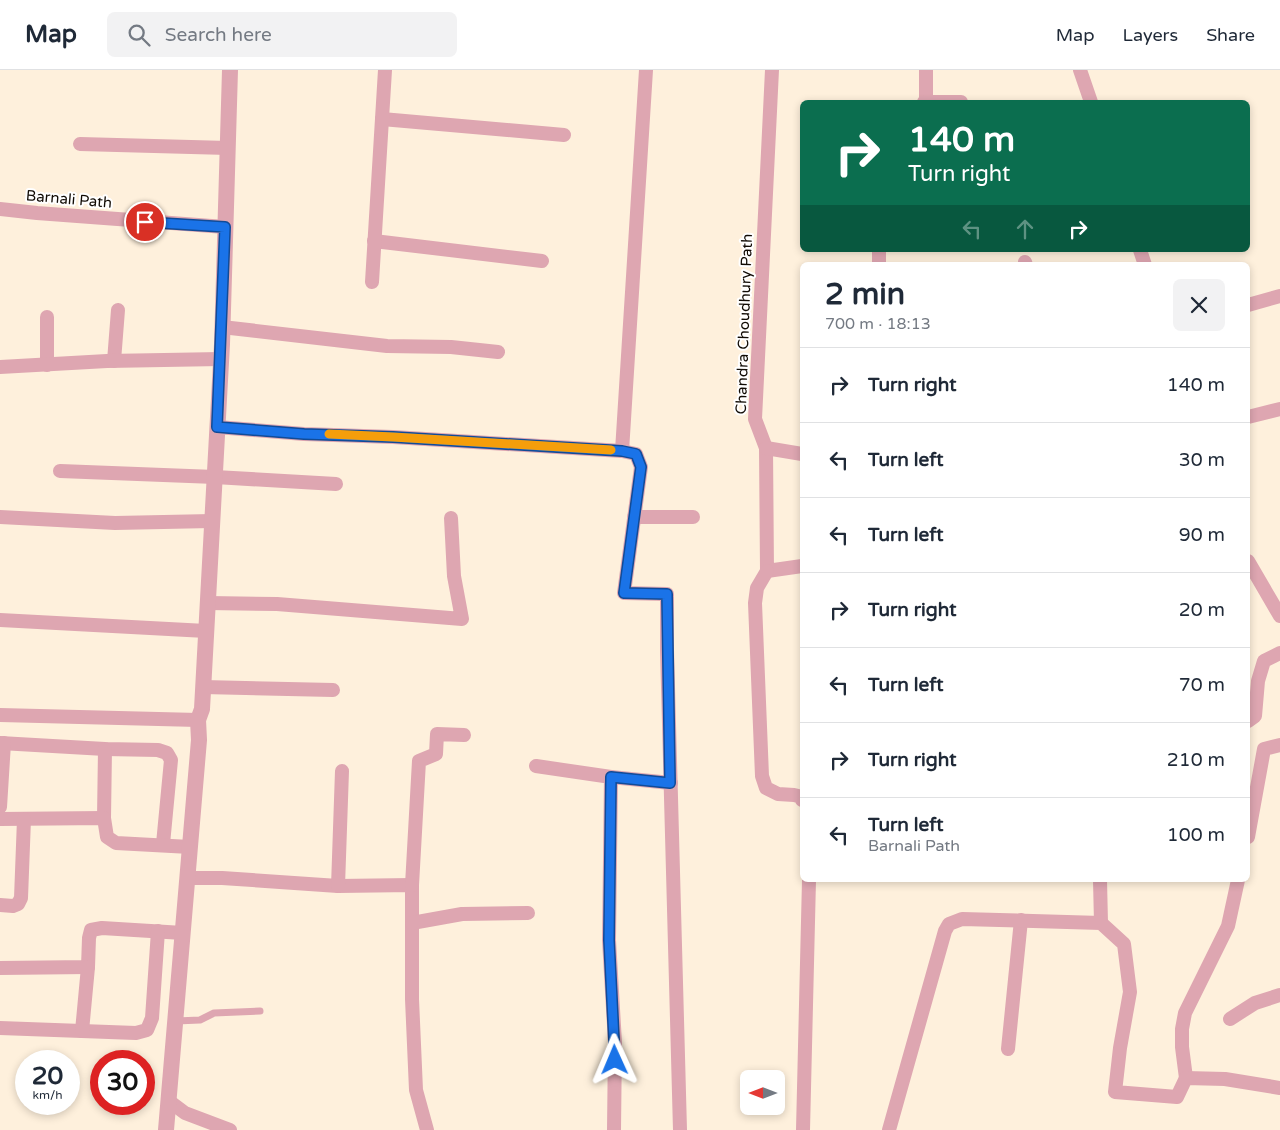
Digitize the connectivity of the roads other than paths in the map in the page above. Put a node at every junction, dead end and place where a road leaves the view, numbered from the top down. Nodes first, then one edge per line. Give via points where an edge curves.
1 (230, 70) edge
2 (385, 70) edge
3 (646, 70) edge
4 (772, 70) edge
5 (926, 70) edge
6 (1080, 70) edge
7 (925, 100) edge
8 (1090, 100) edge
9 (382, 119) junction
10 (564, 135) dead end
11 (80, 144) dead end
12 (228, 148) junction
13 (0, 209) edge
14 (225, 227) junction
15 (374, 241) junction
16 (542, 261) dead end
17 (372, 282) dead end
18 (1280, 296) edge
19 (1250, 304) edge
20 (118, 310) dead end
21 (47, 317) dead end
22 (222, 326) junction
23 (498, 352) dead end
24 (221, 358) junction
25 (114, 361) junction
26 (47, 364) junction
27 (0, 367) edge
28 (1280, 409) edge
29 (1250, 416) edge
30 (217, 427) junction
31 (766, 448) junction
32 (622, 451) junction
33 (800, 454) edge
34 (60, 471) dead end
35 (214, 477) junction
36 (336, 484) dead end
37 (0, 517) edge
38 (634, 517) junction
39 (693, 517) dead end
40 (451, 518) dead end
41 (212, 521) junction
42 (1250, 565) edge
43 (800, 566) edge
44 (767, 571) junction
45 (208, 603) junction
46 (1280, 616) edge
47 (0, 620) edge
48 (206, 631) junction
49 (1280, 652) edge
50 (203, 687) junction
51 (333, 690) dead end
52 (0, 715) edge
53 (198, 720) junction
54 (1250, 720) edge
55 (464, 735) dead end
56 (2, 743) edge
57 (1280, 744) edge
58 (105, 749) junction
59 (536, 766) dead end
60 (342, 771) dead end
61 (611, 777) junction
62 (670, 783) junction
63 (800, 796) edge
64 (0, 807) edge
65 (104, 818) junction
66 (0, 819) edge
67 (24, 819) junction
68 (1250, 825) edge
69 (163, 844) junction
70 (190, 847) junction
71 (187, 878) junction
72 (809, 882) edge
73 (1100, 882) edge
74 (1238, 882) edge
75 (412, 885) junction
76 (338, 886) junction
77 (0, 905) edge
78 (528, 912) dead end
79 (1021, 920) junction
80 (412, 923) junction
81 (1101, 923) junction
82 (158, 931) junction
83 (183, 933) junction
84 (88, 967) junction
85 (0, 968) edge
86 (1280, 995) edge
87 (260, 1011) dead end
88 (1230, 1019) dead end
89 (175, 1022) junction
90 (0, 1028) edge
91 (82, 1031) junction
92 (1008, 1049) dead end
93 (1186, 1078) junction
94 (1280, 1088) edge
95 (169, 1101) junction
96 (166, 1130) edge
97 (230, 1130) edge
98 (427, 1130) edge
99 (614, 1130) edge
100 (680, 1130) edge
101 (803, 1130) edge
102 (889, 1130) edge

1 - 12 street
2 - 9 street
3 - 32 street
4 - 31 street, Chandra Choudhury Path via 755,419
5 - 7 street
6 - 8 street
9 - 10 street
9 - 15 street
11 - 12 street
12 - 14 street
13 - 14 street, Barnali Path
14 - 22 street
15 - 16 street
15 - 17 street
18 - 19 street
20 - 25 street
21 - 26 street
22 - 23 street via 386,346
22 - 24 street
24 - 25 street
24 - 30 street
25 - 26 street
26 - 27 street
28 - 29 street
30 - 32 street
30 - 35 street
31 - 33 street
31 - 44 street, Chandra Choudhury Path
32 - 38 street via 636,454 641,467
34 - 35 street
35 - 36 street
35 - 41 street
37 - 41 street via 115,523
38 - 39 street
38 - 62 street via 624,593 667,594
40 - 45 street via 454,576 462,619 277,604
41 - 45 street
42 - 46 street
43 - 44 street
44 - 63 street via 755,603 762,776 766,788 778,794
45 - 48 street
47 - 48 street
48 - 50 street
49 - 54 street via 1264,660 1258,681 1255,716
50 - 51 street
50 - 53 street
52 - 53 street
53 - 70 street
55 - 75 street via 438,734 436,754 419,761
56 - 58 street
56 - 64 street
57 - 68 street via 1264,749
58 - 65 street
58 - 69 street via 167,753 171,760
59 - 61 street
60 - 76 street
61 - 62 street
61 - 99 street via 609,940 615,1043
62 - 100 street
65 - 67 street
65 - 69 street via 107,837 116,843
66 - 67 street
67 - 77 street via 21,898 18,904
69 - 70 street
70 - 71 street
71 - 76 street
71 - 83 street
72 - 101 street
73 - 81 street
74 - 93 street via 1228,926 1185,1013 1182,1047
75 - 76 street
75 - 80 street
78 - 80 street via 462,914
79 - 81 street
79 - 92 street
79 - 102 street via 962,919 949,924
80 - 98 street via 416,1090
81 - 93 street via 1124,944 1130,992 1115,1092 1177,1097
82 - 83 street
82 - 84 street via 91,930
82 - 91 street via 152,1018 147,1030 136,1033
83 - 89 street
84 - 85 street
84 - 91 street
86 - 88 street via 1255,1003
87 - 89 lane via 214,1013 200,1020
89 - 95 street
90 - 91 street
93 - 94 street via 1225,1079
95 - 96 street
95 - 97 street via 185,1113

